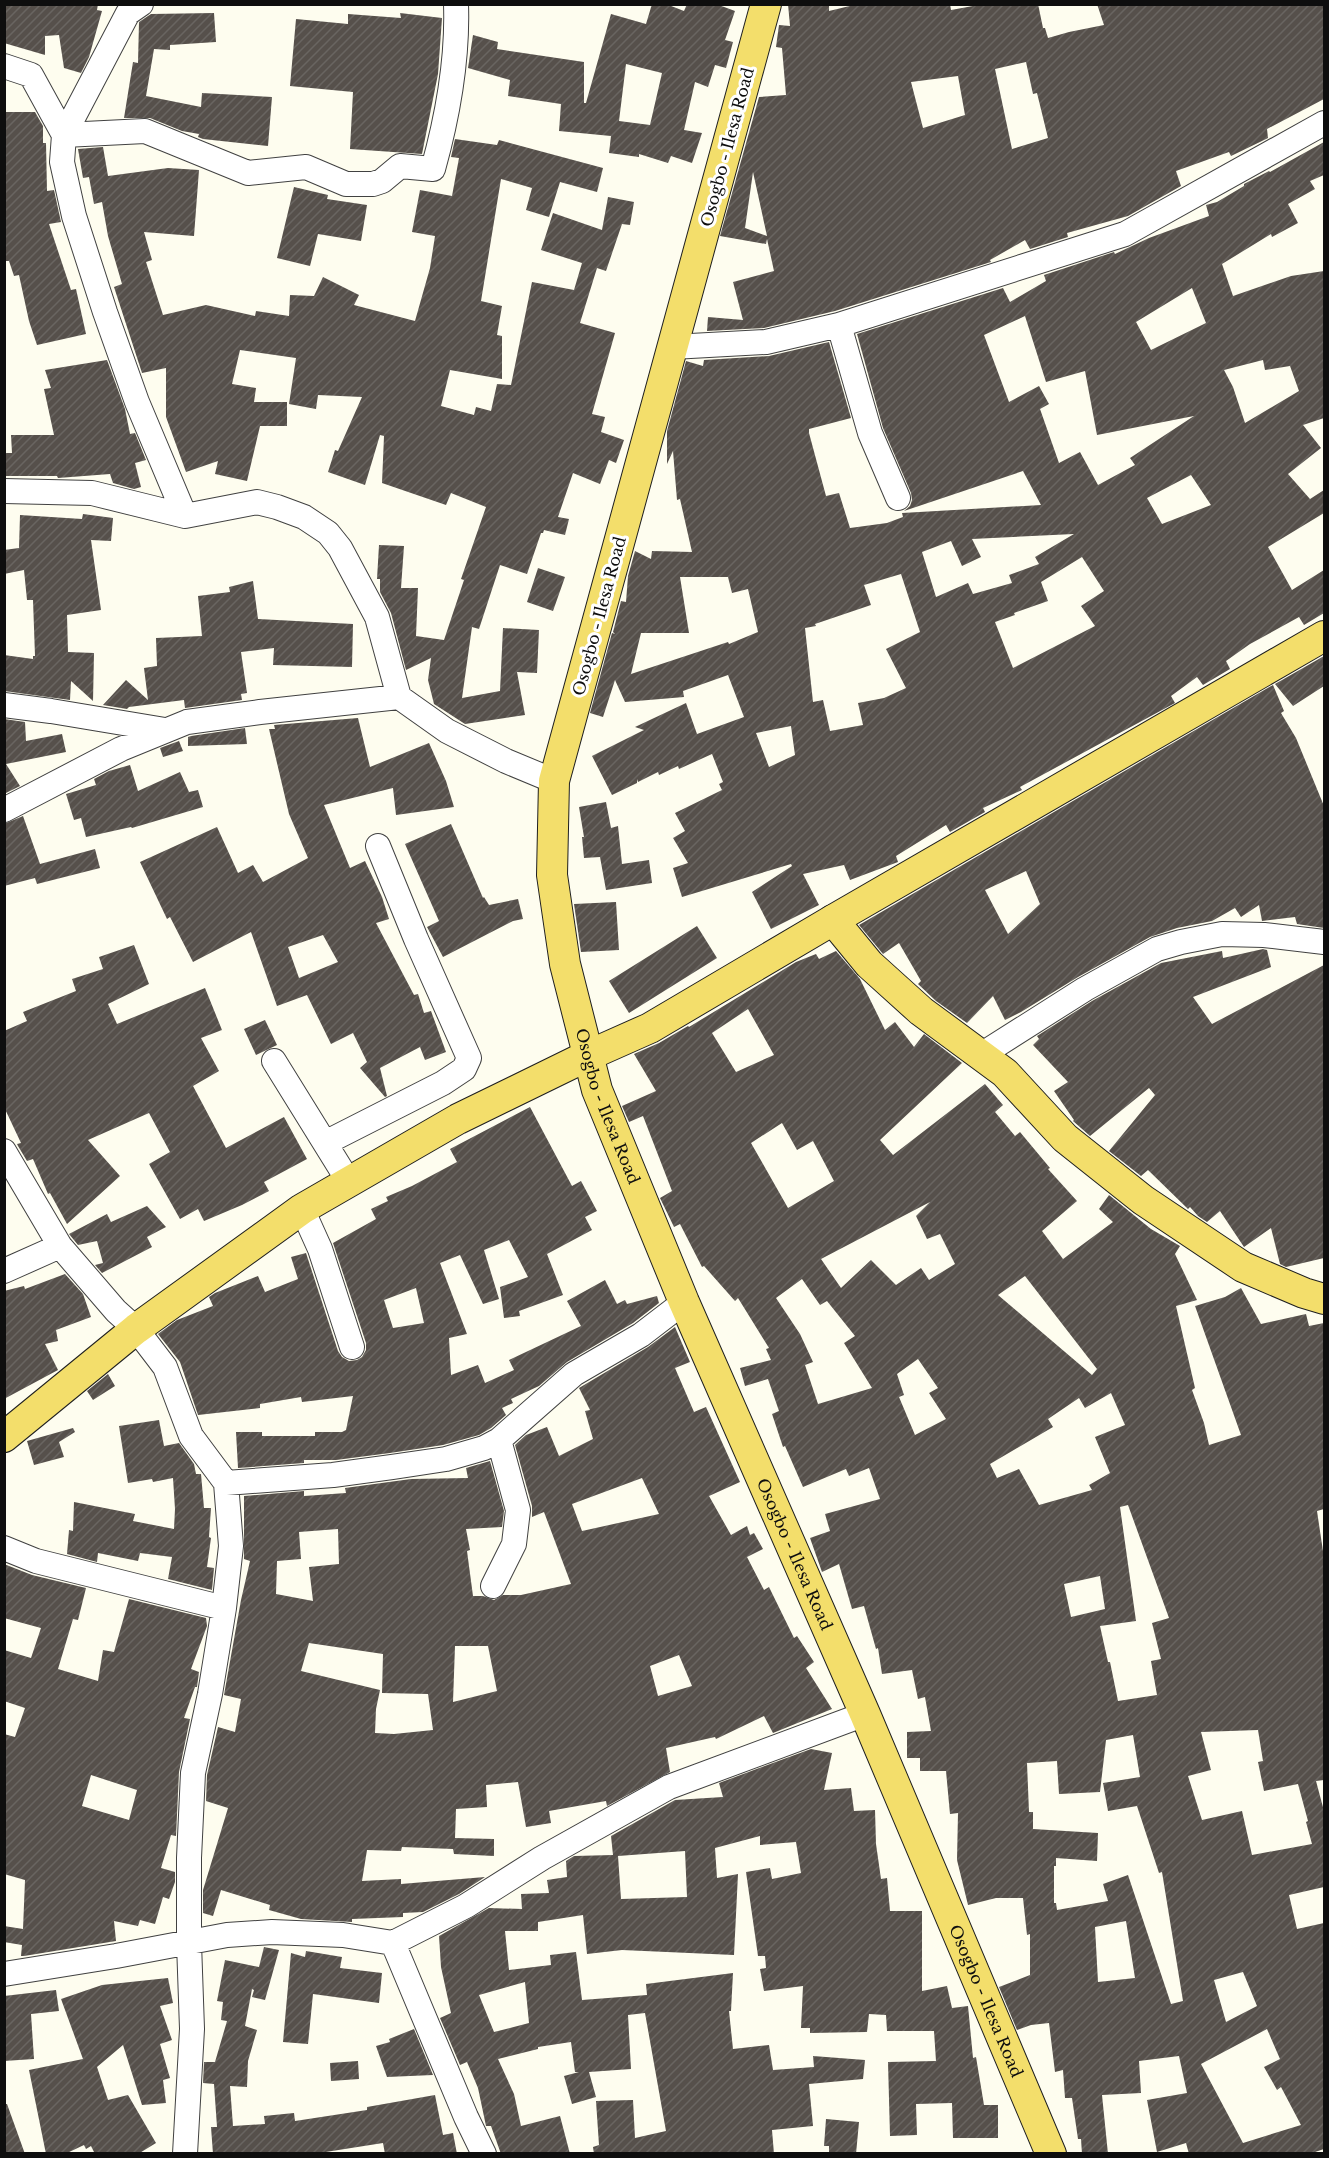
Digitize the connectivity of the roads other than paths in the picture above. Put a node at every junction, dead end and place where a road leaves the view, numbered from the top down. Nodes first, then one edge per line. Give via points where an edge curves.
1 (141, 4) edge
2 (456, 4) edge
3 (766, 4) edge
4 (4, 66) edge
5 (1324, 123) edge
6 (64, 135) junction
7 (839, 326) junction
8 (672, 347) junction
9 (4, 491) edge
10 (898, 498) dead end
11 (185, 516) junction
12 (1324, 636) edge
13 (399, 697) junction
14 (4, 705) edge
15 (167, 730) junction
16 (554, 781) junction
17 (4, 810) edge
18 (378, 846) dead end
19 (833, 920) junction
20 (1324, 942) edge
21 (981, 1055) junction
22 (587, 1056) junction
23 (274, 1061) dead end
24 (443, 1083) junction
25 (458, 1119) junction
26 (325, 1143) junction
27 (4, 1152) edge
28 (350, 1182) junction
29 (302, 1209) junction
30 (60, 1246) junction
31 (4, 1271) edge
32 (1324, 1299) edge
33 (684, 1302) junction
34 (136, 1329) junction
35 (351, 1347) dead end
36 (4, 1437) edge
37 (499, 1440) junction
38 (226, 1483) junction
39 (4, 1548) edge
40 (493, 1586) dead end
41 (224, 1608) junction
42 (865, 1714) junction
43 (189, 1943) junction
44 (393, 1943) junction
45 (4, 1974) edge
46 (185, 2154) edge
47 (484, 2154) edge
48 (1051, 2154) edge

1 - 6 street via 128,13
2 - 6 street via 450,101 433,169 400,166 373,184 346,184 306,167 248,173 145,131
3 - 8 main road, Osogbo - Ilesa Road
4 - 6 street via 30,75
5 - 7 street via 1125,234
6 - 11 street via 62,162 74,216 137,402
7 - 8 street via 766,342
7 - 10 street via 870,433
8 - 16 main road, Osogbo - Ilesa Road
9 - 11 street via 92,493
11 - 13 street via 257,502 304,517 328,533 377,617
12 - 19 main road
13 - 15 street via 187,722
13 - 16 street via 447,731
14 - 15 street
15 - 17 street via 121,749
16 - 22 main road, Osogbo - Ilesa Road via 552,875 566,964
18 - 24 street via 469,1059 464,1069
19 - 21 main road via 878,972 921,1011
19 - 22 main road via 650,1029
20 - 21 street via 1222,934 1157,949
21 - 32 main road via 1005,1073 1065,1137 1143,1200 1243,1267
22 - 25 main road
22 - 33 main road, Osogbo - Ilesa Road via 597,1090
23 - 26 street
24 - 25 street
24 - 26 street
25 - 28 main road
26 - 28 street
27 - 30 street
28 - 29 main road
29 - 34 main road
29 - 35 street via 320,1249
30 - 31 street
30 - 34 street
33 - 37 street via 641,1335 574,1374
33 - 42 main road, Osogbo - Ilesa Road
34 - 36 main road
34 - 38 street via 165,1367 190,1436
37 - 38 street via 446,1459 333,1475
37 - 40 street via 518,1509 514,1544
38 - 41 street via 231,1546
39 - 41 street via 36,1561
41 - 43 street via 193,1773
42 - 44 street via 669,1787 466,1906
42 - 48 main road, Osogbo - Ilesa Road
43 - 44 street via 272,1932 343,1935
43 - 45 street
43 - 46 street via 192,2030
44 - 47 street

